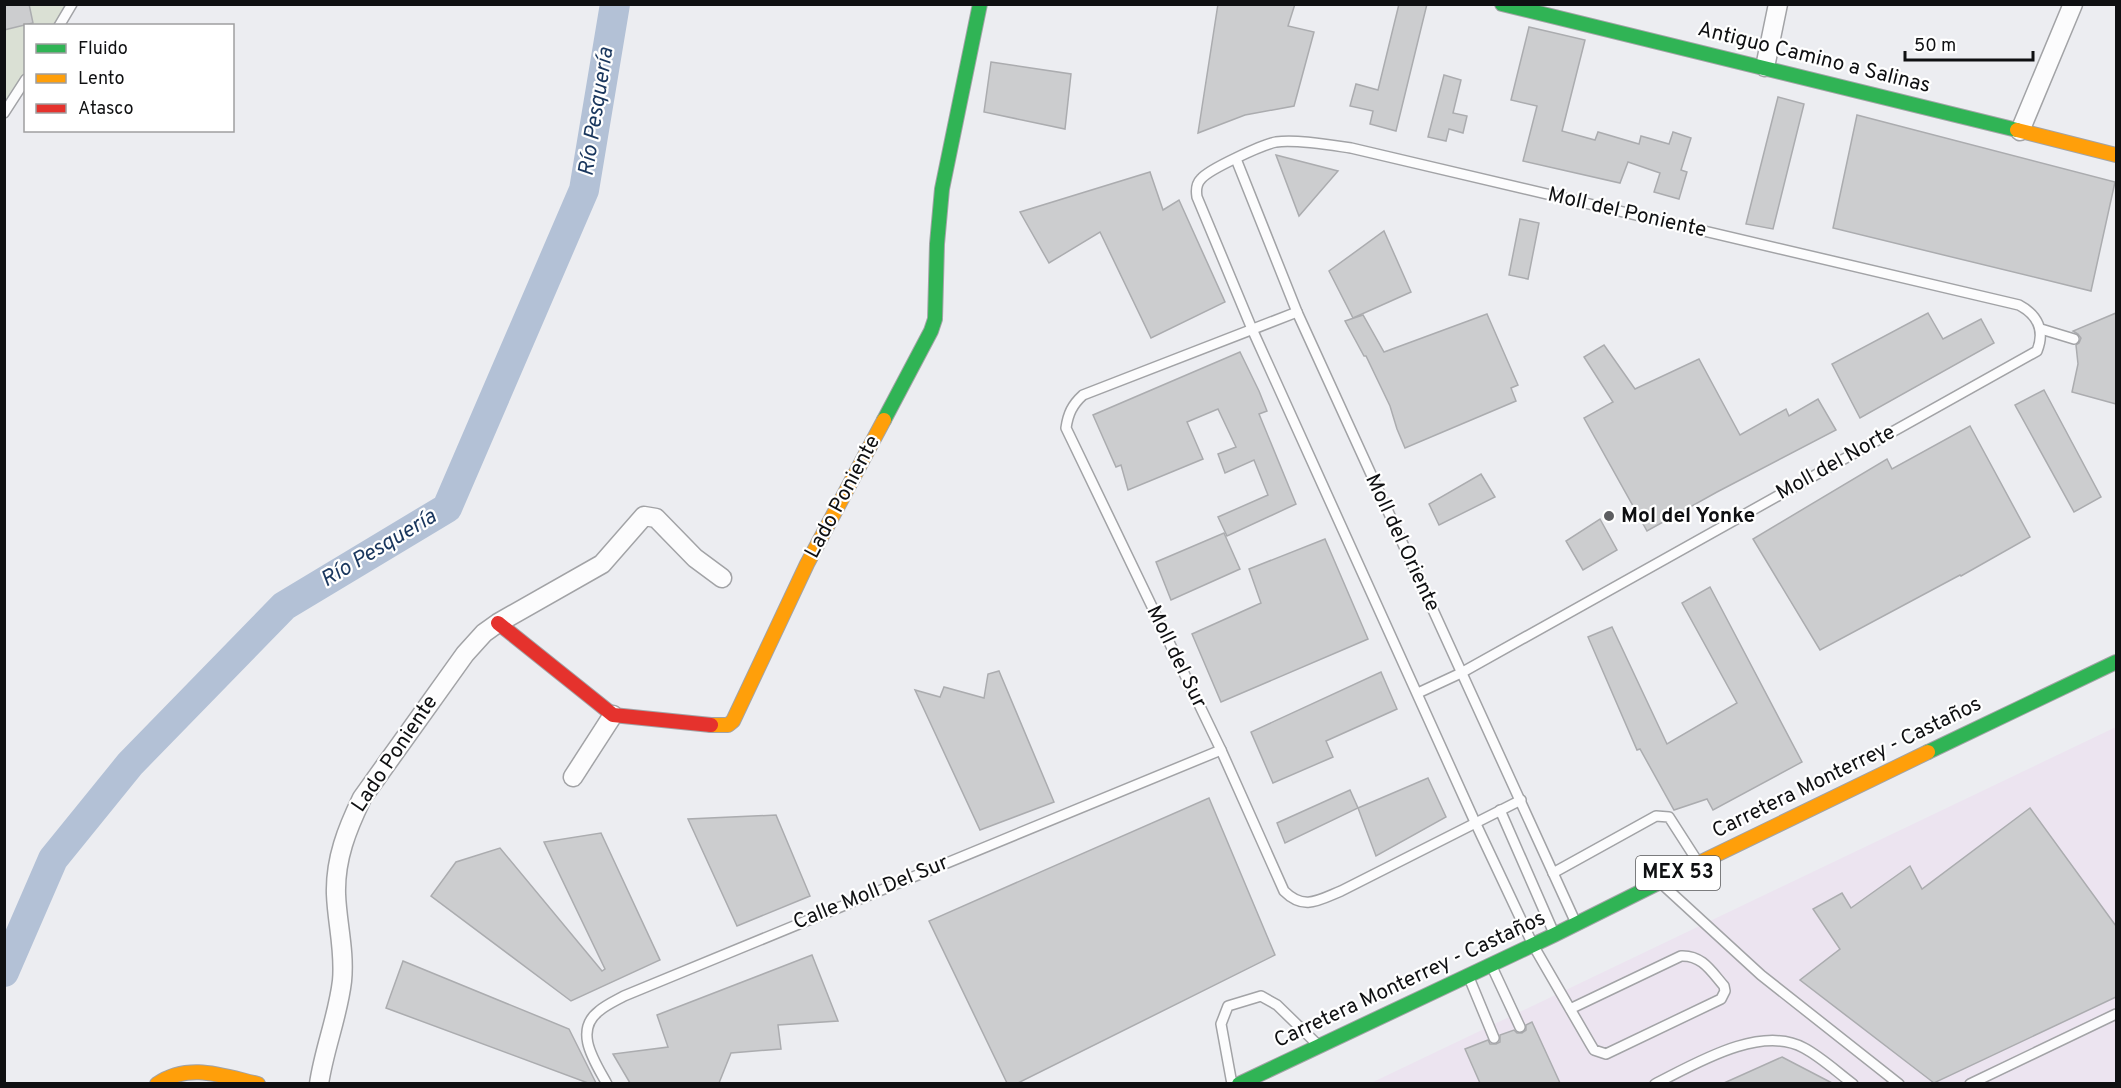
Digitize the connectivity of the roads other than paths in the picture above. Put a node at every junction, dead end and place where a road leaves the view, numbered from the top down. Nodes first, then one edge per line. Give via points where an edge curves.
1 (72, 4) edge
2 (980, 4) edge
3 (1502, 4) edge
4 (1778, 4) edge
5 (2073, 4) edge
6 (59, 24) edge
7 (1765, 67) junction
8 (24, 82) edge
9 (4, 113) edge
10 (2020, 131) junction
11 (2116, 155) edge
12 (1236, 159) junction
13 (1296, 312) junction
14 (1252, 329) junction
15 (2041, 329) junction
16 (2074, 339) dead end
17 (722, 578) dead end
18 (498, 623) junction
19 (2116, 662) edge
20 (1461, 673) junction
21 (1418, 693) junction
22 (613, 715) junction
23 (1221, 750) junction
24 (573, 777) dead end
25 (1521, 800) junction
26 (1500, 810) junction
27 (1475, 822) junction
28 (1698, 863) junction
29 (1553, 873) junction
30 (1660, 883) junction
31 (1576, 924) junction
32 (1554, 935) junction
33 (1533, 945) junction
34 (1491, 965) junction
35 (1468, 975) junction
36 (1570, 1009) junction
37 (2116, 1014) edge
38 (1520, 1027) dead end
39 (1494, 1038) dead end
40 (1319, 1045) junction
41 (158, 1083) edge
42 (258, 1083) edge
43 (319, 1083) edge
44 (607, 1083) edge
45 (1232, 1083) edge
46 (1239, 1083) edge
47 (1655, 1083) edge
48 (1853, 1083) edge
49 (1899, 1083) edge
50 (1970, 1083) edge

1 - 6 lane
2 - 22 street, Lado Poniente via 942,189 932,332 807,564 736,717 728,725 720,726
3 - 7 street, Antiguo Camino a Salinas
4 - 7 street
5 - 10 street
7 - 10 street, Antiguo Camino a Salinas
8 - 9 lane
10 - 11 street, Antiguo Camino a Salinas
12 - 13 lane, Moll del Oriente
12 - 14 lane, Moll del Poniente via 1202,178 1196,192
12 - 15 lane, Moll del Poniente via 1277,142 1351,148 2019,305 2034,316
13 - 14 lane, Moll del Sur
13 - 20 lane, Moll del Oriente
14 - 21 lane, Moll del Poniente
14 - 23 lane, Moll del Sur via 1083,395 1074,403 1066,428
15 - 16 lane
15 - 20 lane, Moll del Norte via 2037,351
17 - 18 street, Lado Poniente via 695,558 656,518 644,516 602,564
18 - 22 street
18 - 43 street, Lado Poniente via 476,641 420,714 362,798 349,824 341,847 336,894 342,983
19 - 28 street, Carretera Monterrey - Castaños / MEX 53
20 - 21 lane
20 - 25 lane, Moll del Oriente
21 - 27 lane, Moll del Poniente
22 - 24 street
23 - 27 lane, Moll del Sur via 1284,891 1300,903 1341,891
23 - 44 lane, Calle Moll Del Sur via 624,996 598,1012 587,1030 588,1047
25 - 26 lane, Moll del Sur
25 - 29 lane, Moll del Oriente
26 - 27 lane, Moll del Sur
26 - 32 lane
27 - 33 lane, Moll del Poniente
28 - 29 lane via 1669,817 1656,816
28 - 30 street, Carretera Monterrey - Castaños / MEX 53
29 - 31 lane, Moll del Oriente
30 - 31 street, Carretera Monterrey - Castaños / MEX 53
30 - 49 lane via 1761,975
31 - 32 street, Carretera Monterrey - Castaños / MEX 53
32 - 33 street, Carretera Monterrey - Castaños / MEX 53
33 - 34 street, Carretera Monterrey - Castaños / MEX 53
33 - 36 lane, Moll del Poniente
34 - 35 street, Carretera Monterrey - Castaños / MEX 53
34 - 38 lane
35 - 39 lane
35 - 40 street, Carretera Monterrey - Castaños / MEX 53
36 - 36 lane, Moll del Poniente via 1594,1050 1606,1054 1721,999 1725,991 1703,962 1681,956
37 - 50 lane
40 - 45 lane via 1277,1005 1261,996 1228,1006 1221,1024
40 - 46 street, Carretera Monterrey - Castaños / MEX 53
41 - 42 street via 170,1075 198,1071
47 - 48 lane via 1715,1054 1750,1043 1773,1041 1804,1048

